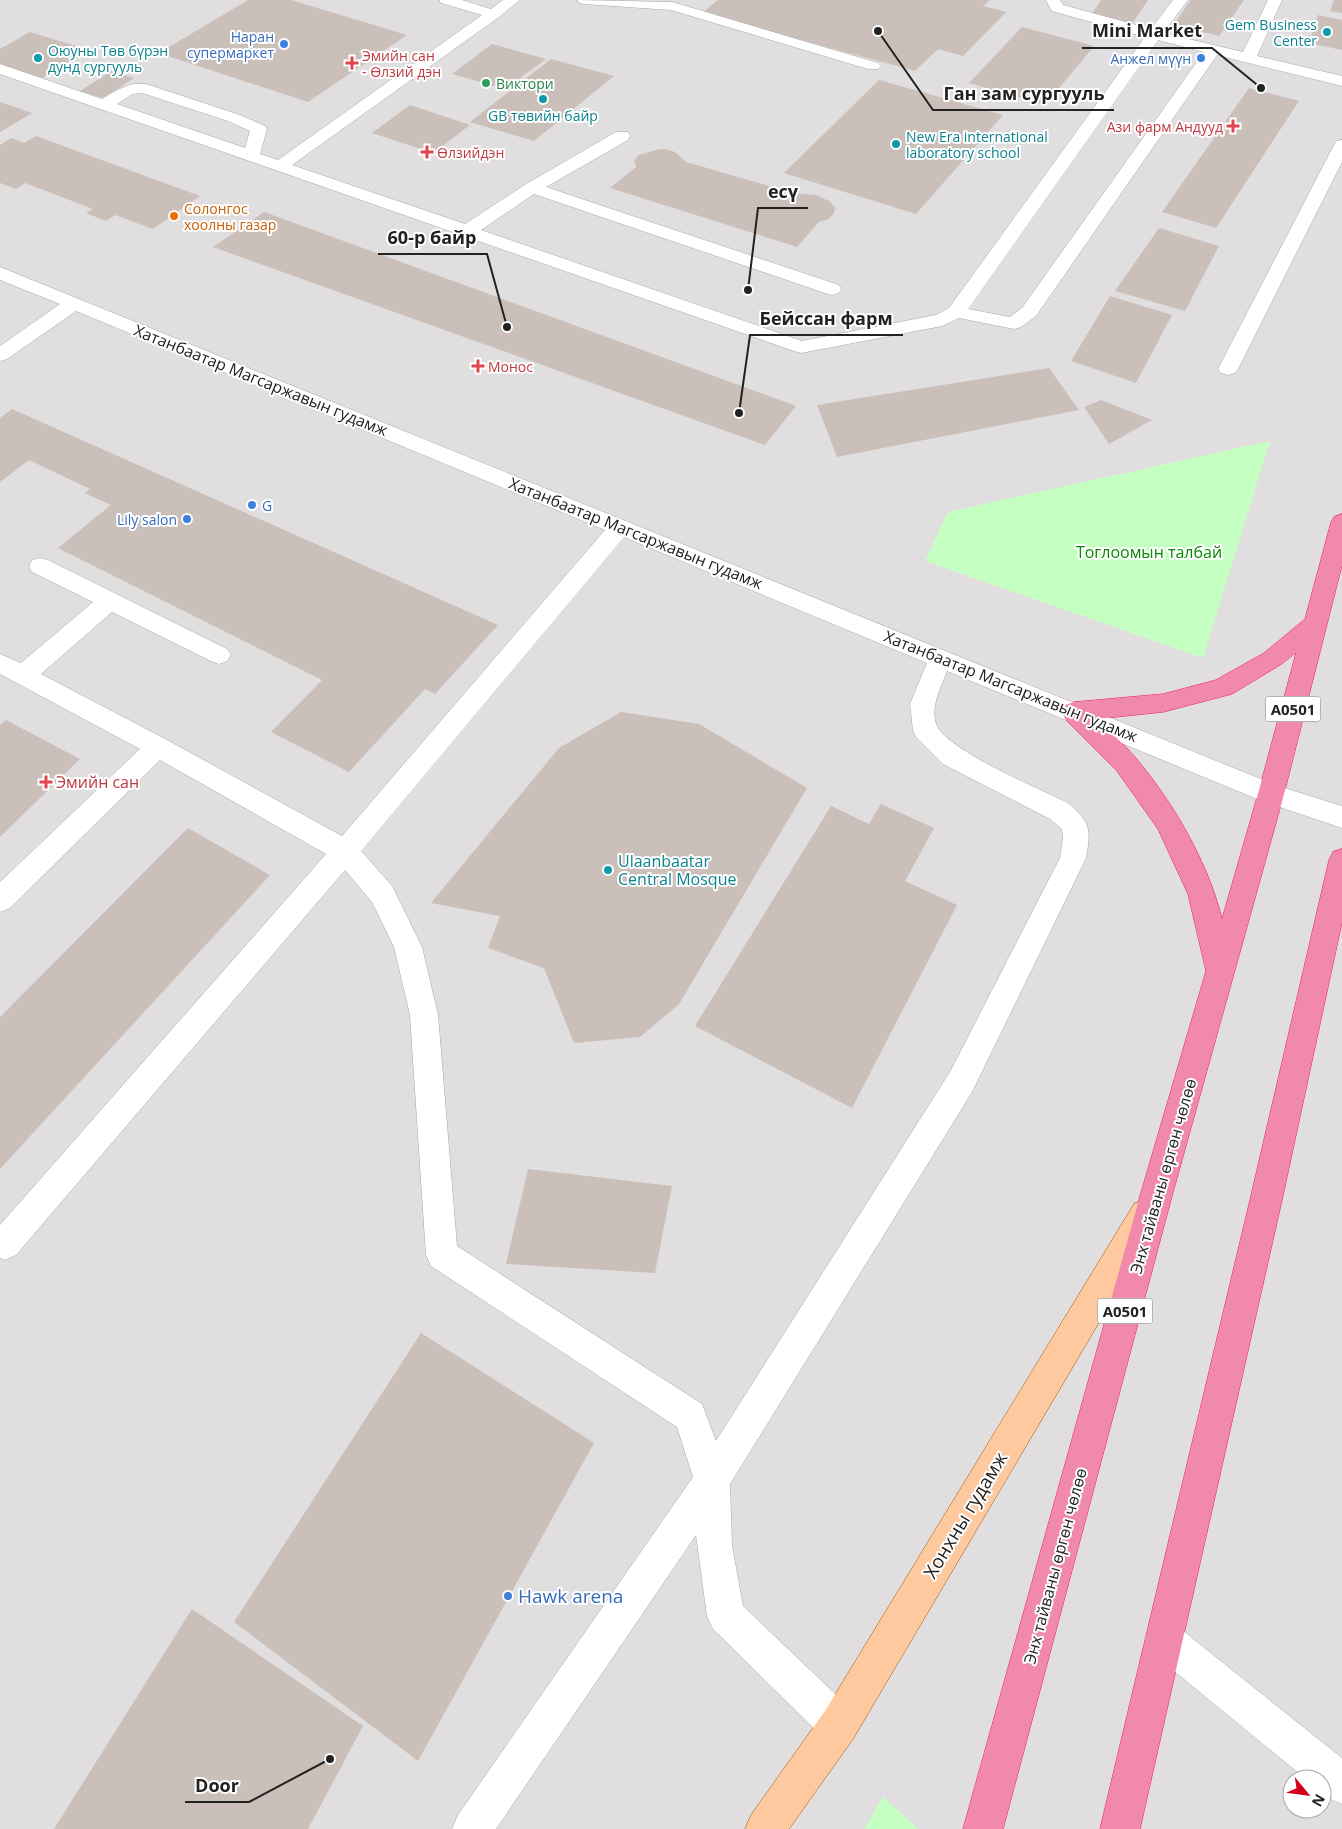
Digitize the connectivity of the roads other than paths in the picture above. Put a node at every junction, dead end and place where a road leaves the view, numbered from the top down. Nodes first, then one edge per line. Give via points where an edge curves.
1 (446, 0) edge
2 (513, 0) edge
3 (584, 0) edge
4 (1053, 0) edge
5 (1181, 0) edge
6 (1275, 0) edge
7 (675, 3) edge
8 (494, 14) junction
9 (1154, 35) junction
10 (1213, 50) junction
11 (1248, 59) junction
12 (873, 66) dead end
13 (0, 69) edge
14 (1342, 81) edge
15 (104, 104) junction
16 (622, 136) dead end
17 (1342, 145) edge
18 (251, 155) junction
19 (281, 165) junction
20 (532, 188) junction
21 (469, 230) junction
22 (0, 273) edge
23 (832, 289) dead end
24 (73, 304) junction
25 (956, 312) junction
26 (0, 355) edge
27 (1228, 369) dead end
28 (1342, 522) edge
29 (620, 527) junction
30 (40, 566) dead end
31 (109, 600) junction
32 (1315, 624) junction
33 (220, 656) dead end
34 (941, 658) junction
35 (11, 670) edge
36 (1074, 712) junction
37 (158, 747) junction
38 (1271, 794) junction
39 (1342, 816) edge
40 (345, 851) junction
41 (1342, 860) edge
42 (0, 900) edge
43 (1220, 971) junction
44 (1156, 1196) junction
45 (5, 1244) dead end
46 (712, 1480) junction
47 (1164, 1639) junction
48 (839, 1724) junction
49 (1342, 1784) edge
50 (472, 1829) edge
51 (765, 1829) edge
52 (983, 1829) edge
53 (1120, 1829) edge

1 - 8 street
2 - 8 street
3 - 7 street
4 - 9 street via 1057,8
5 - 9 street
6 - 11 street
7 - 12 street
8 - 19 street
9 - 10 street
9 - 25 street
10 - 11 street
10 - 25 street via 1029,312 1014,323
11 - 14 street
13 - 15 street
15 - 18 street
15 - 18 street via 128,90 143,88 234,118 259,129
16 - 20 street
17 - 27 street
18 - 19 street
19 - 21 street
20 - 21 street
20 - 23 street
21 - 25 street via 801,346 942,320
22 - 24 street, Хатанбаатар Магсаржавын гудамж
24 - 26 street
24 - 29 street, Хатанбаатар Магсаржавын гудамж
28 - 32 highway, Энх тайваны өргөн чөлөө / A0501
29 - 34 street, Хатанбаатар Магсаржавын гудамж
29 - 40 street
30 - 31 street
31 - 33 street
31 - 35 street
32 - 36 highway via 1272,659 1223,687 1163,703
32 - 38 highway, Энх тайваны өргөн чөлөө / A0501
34 - 36 street, Хатанбаатар Магсаржавын гудамж
34 - 46 street via 922,704 925,730 952,757 1066,817 1074,824 1073,858 961,1082
35 - 37 street
36 - 38 street, Хатанбаатар Магсаржавын гудамж
36 - 43 highway via 1126,764 1168,822 1202,894
37 - 40 street
37 - 42 street
38 - 39 street, Хатанбаатар Магсаржавын гудамж
38 - 43 highway, Энх тайваны өргөн чөлөө / A0501
40 - 45 street
40 - 46 street via 382,894 408,947 424,1015 442,1255 690,1416
41 - 47 highway
43 - 44 highway, Энх тайваны өргөн чөлөө / A0501
44 - 48 main road, Хонхны гудамж
44 - 52 highway, Энх тайваны өргөн чөлөө / A0501
46 - 48 street via 714,1546 726,1616
46 - 50 street
47 - 49 street
47 - 53 highway
48 - 51 main road, Хонхны гудамж

